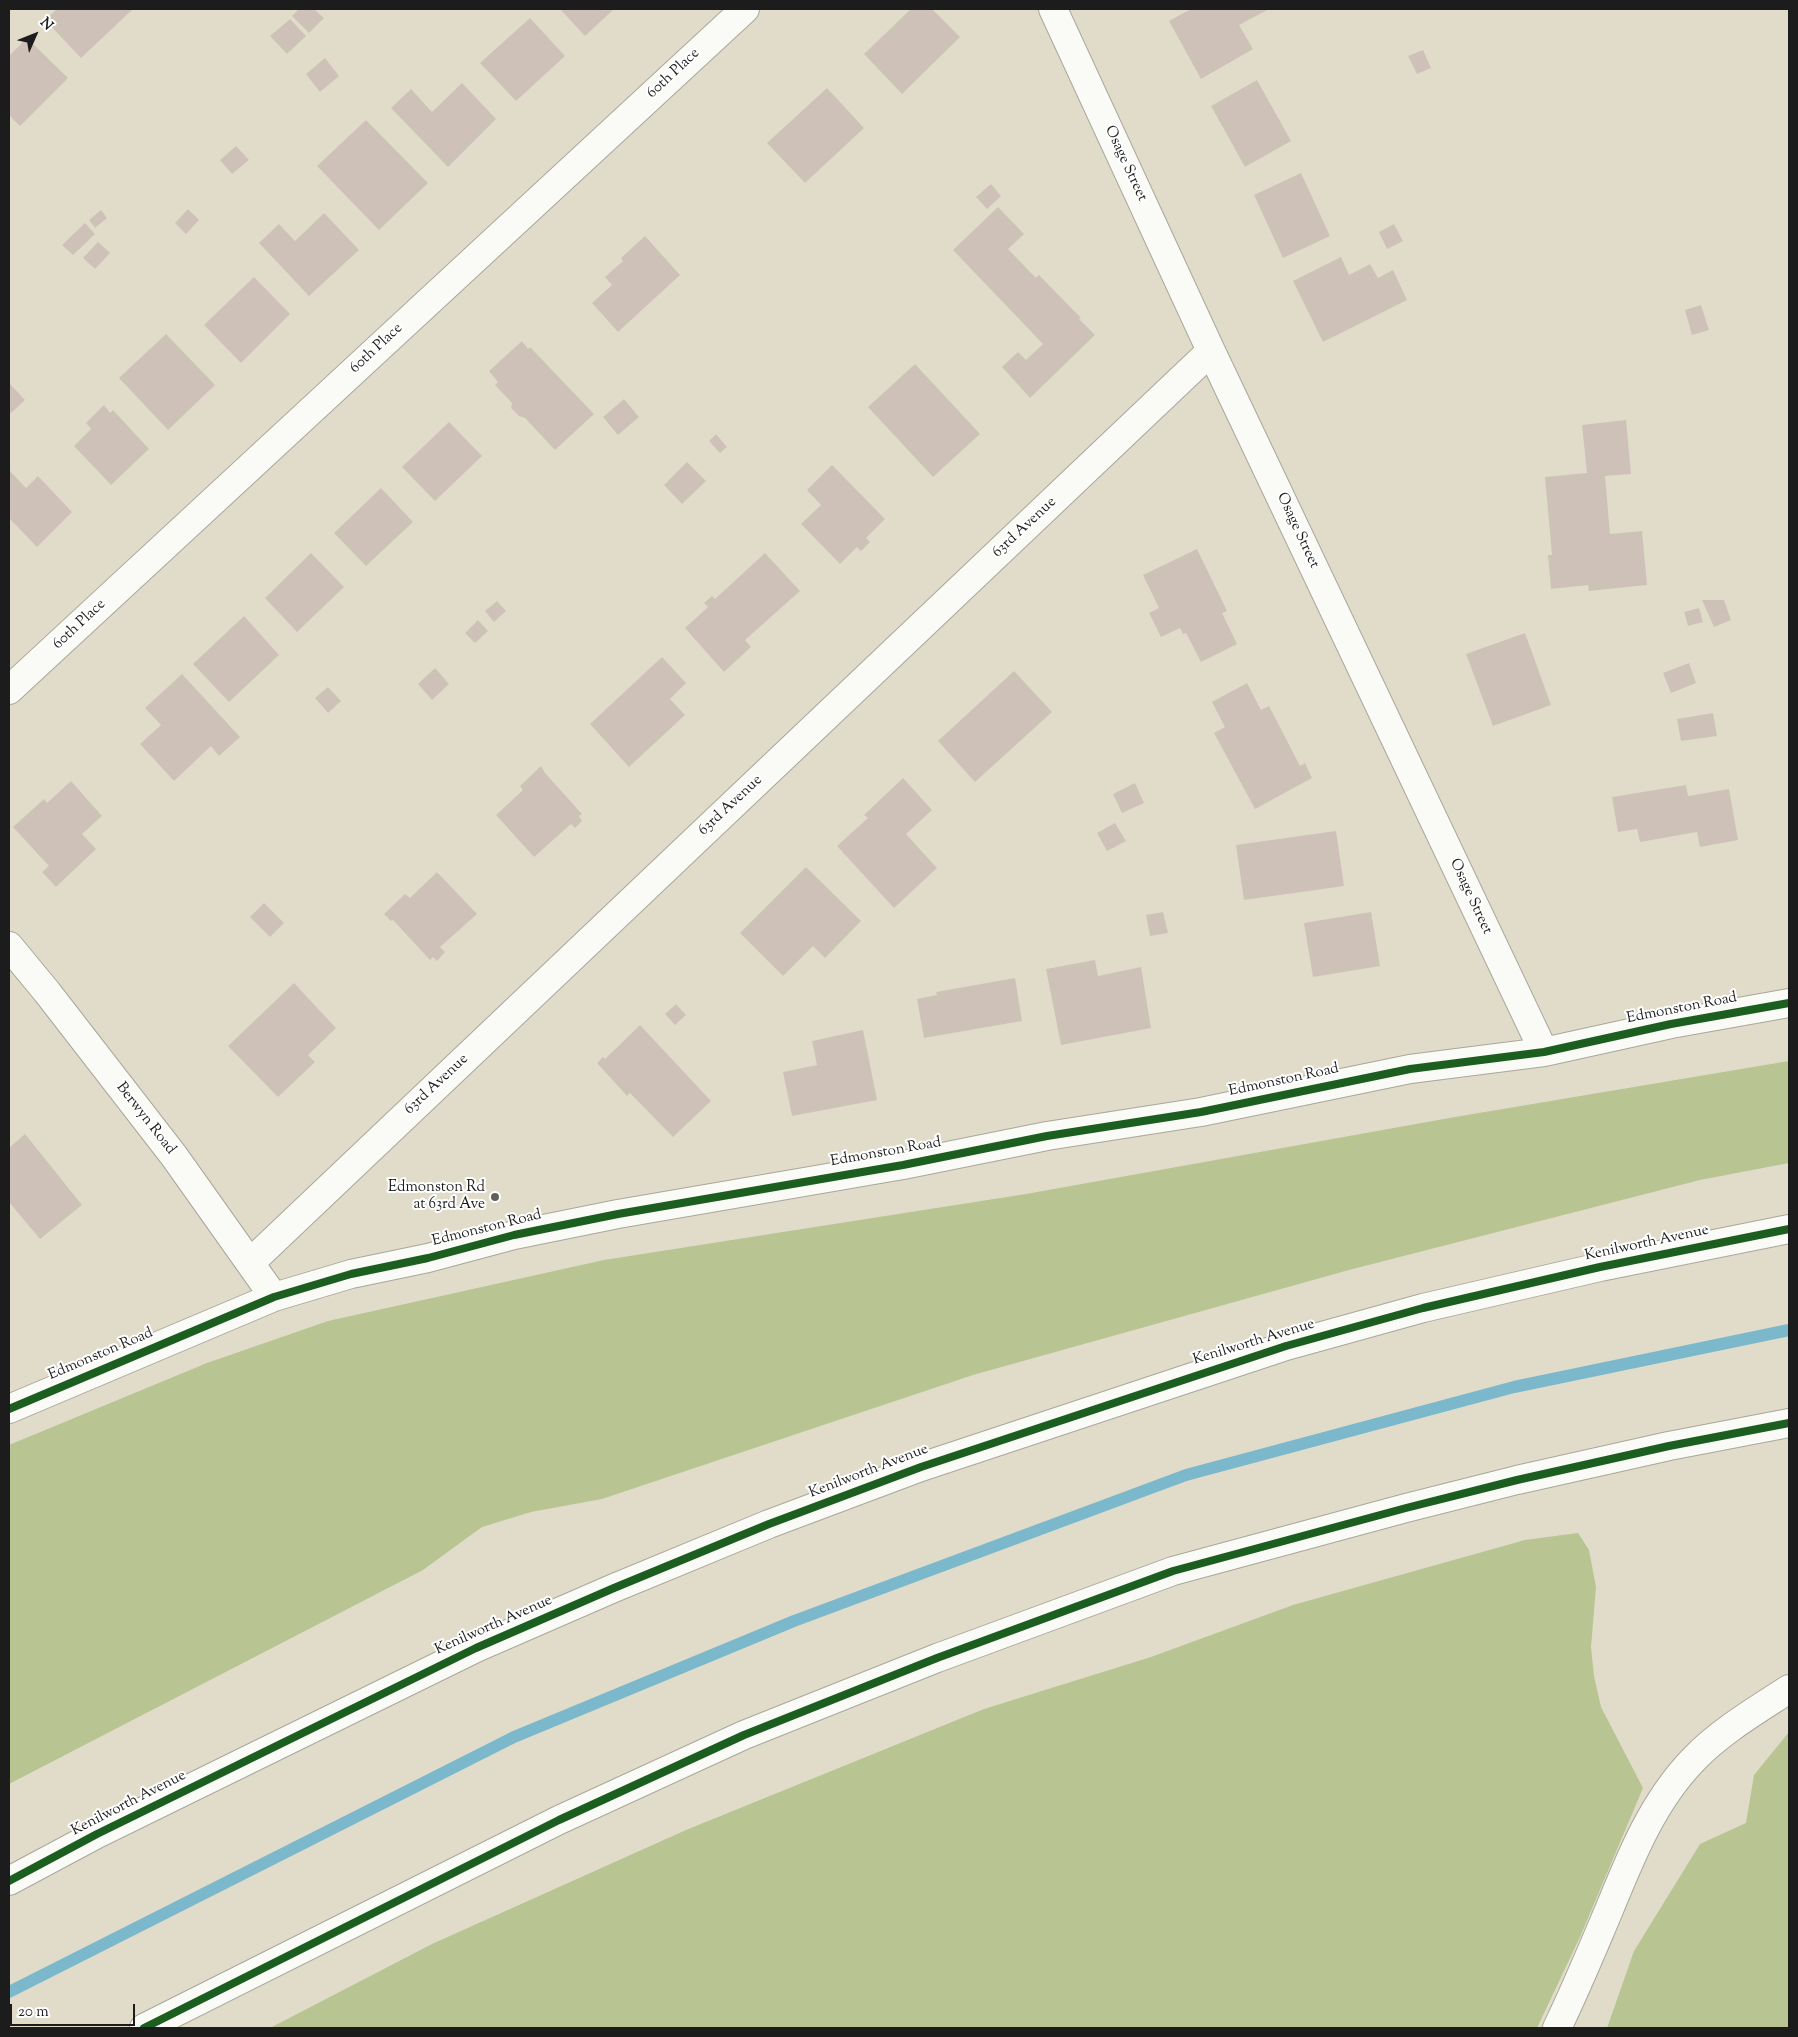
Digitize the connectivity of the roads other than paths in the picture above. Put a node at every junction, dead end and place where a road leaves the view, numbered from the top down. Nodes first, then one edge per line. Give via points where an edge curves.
1 (745, 9) edge
2 (1053, 9) edge
3 (1211, 351) junction
4 (9, 690) edge
5 (9, 946) edge
6 (1789, 1003) edge
7 (1544, 1052) junction
8 (1789, 1229) edge
9 (251, 1262) junction
10 (274, 1297) junction
11 (9, 1409) edge
12 (1789, 1423) edge
13 (1789, 1689) edge
14 (9, 1881) edge
15 (144, 2028) edge
16 (1557, 2028) edge

1 - 4 street, 60th Place
2 - 3 street, Osage Street
3 - 7 street, Osage Street
3 - 9 street, 63rd Avenue
5 - 9 street, Berwyn Road via 174,1156
6 - 7 street, Edmonston Road via 1671,1024
7 - 10 street, Edmonston Road via 1410,1069 1201,1112 1047,1136 903,1165 618,1214 351,1274
8 - 14 street, Kenilworth Avenue via 1600,1267 1423,1308 1286,1346 921,1466 769,1524 476,1648
9 - 10 street, Berwyn Road
10 - 11 street, Edmonston Road
12 - 15 street via 1517,1480 1172,1571 937,1658 744,1735 559,1820
13 - 16 street via 1737,1723 1695,1757 1676,1779 1637,1841 1577,1988

